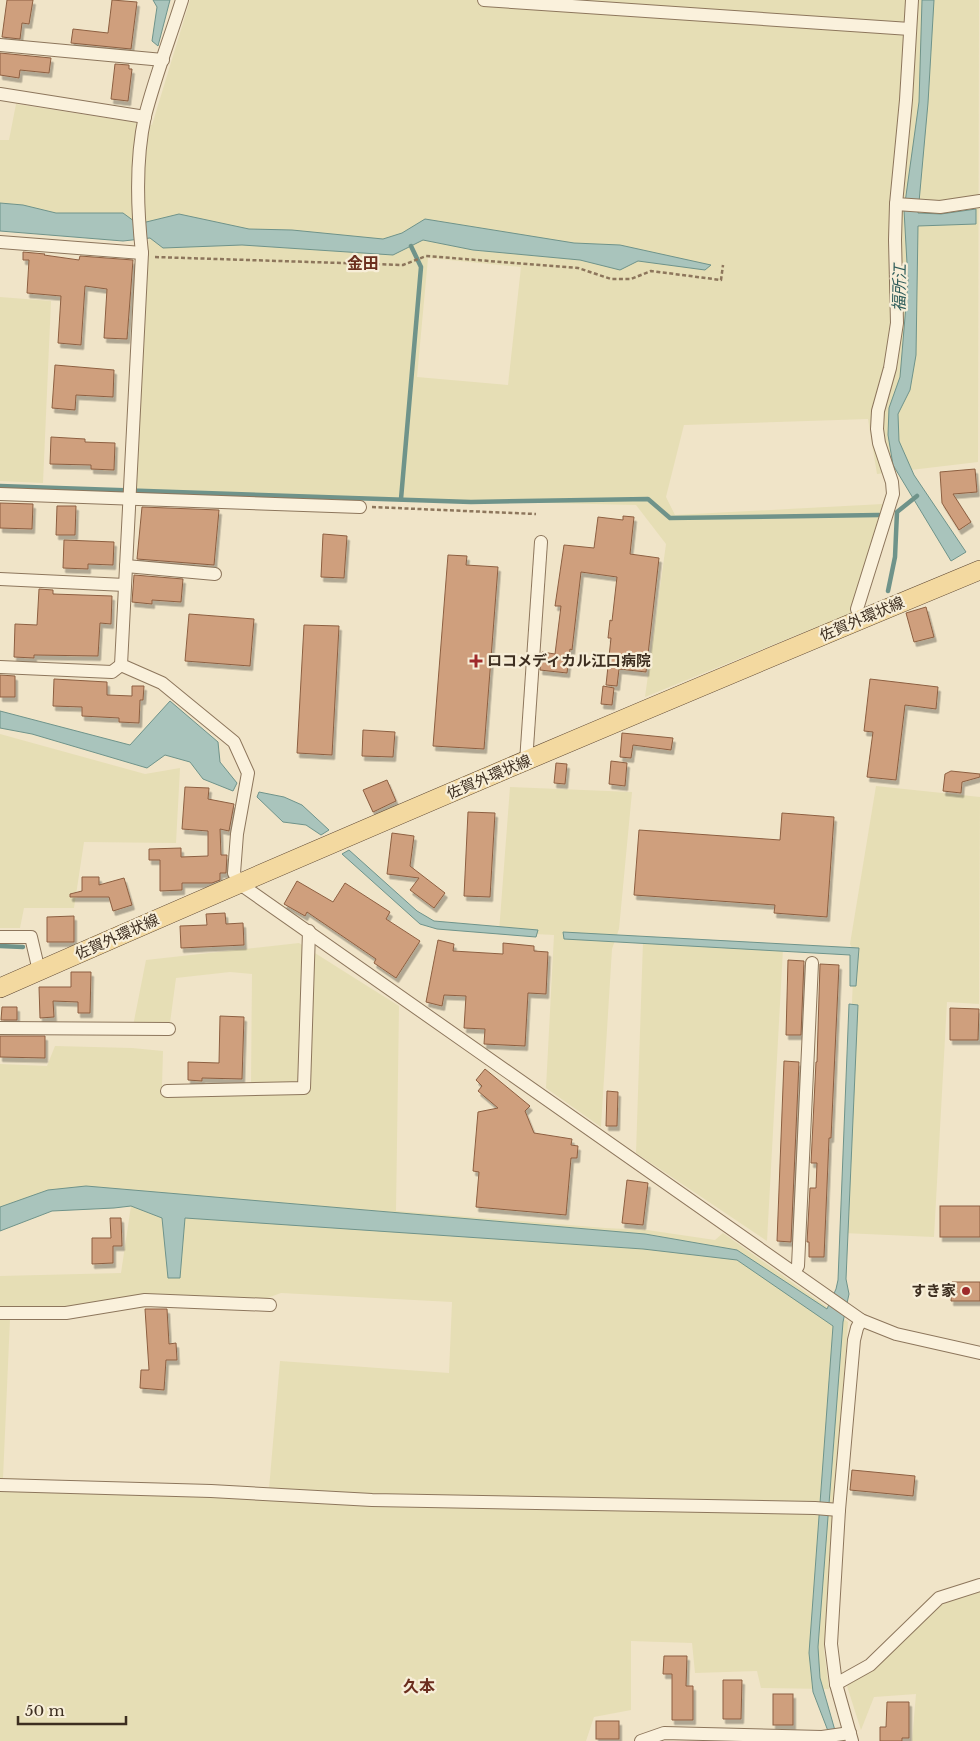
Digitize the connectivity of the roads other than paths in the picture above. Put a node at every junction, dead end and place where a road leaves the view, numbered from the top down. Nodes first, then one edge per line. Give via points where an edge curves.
1 (182, 0) edge
2 (484, 0) edge
3 (912, 0) edge
4 (910, 29) junction
5 (0, 45) edge
6 (163, 60) junction
7 (0, 94) edge
8 (145, 117) junction
9 (980, 201) edge
10 (896, 204) junction
11 (0, 242) edge
12 (141, 249) junction
13 (0, 494) edge
14 (129, 500) junction
15 (360, 507) road end
16 (541, 542) dead end
17 (126, 566) junction
18 (980, 570) edge
19 (215, 574) dead end
20 (0, 579) edge
21 (125, 585) junction
22 (860, 620) junction
23 (121, 665) junction
24 (0, 667) edge
25 (526, 762) junction
26 (240, 884) junction
27 (309, 931) junction
28 (0, 937) edge
29 (812, 963) dead end
30 (39, 971) junction
31 (0, 988) edge
32 (0, 1028) edge
33 (169, 1029) dead end
34 (167, 1091) dead end
35 (794, 1272) junction
36 (270, 1305) dead end
37 (0, 1313) edge
38 (861, 1320) junction
39 (980, 1354) edge
40 (0, 1485) edge
41 (835, 1510) junction
42 (980, 1585) edge
43 (836, 1684) junction
44 (848, 1736) edge
45 (641, 1741) edge

1 - 6 street
2 - 4 street
3 - 4 street
4 - 10 street
5 - 6 street
6 - 8 street
7 - 8 street
8 - 12 street via 138,171
9 - 10 street via 940,207
10 - 22 street via 897,323 890,368 878,410 877,429 893,494 857,610
11 - 12 street
12 - 14 street
13 - 14 street
14 - 15 street
14 - 17 street
16 - 25 street
17 - 19 street
17 - 21 street
18 - 22 main road, 佐賀外環状線
20 - 21 street
21 - 23 street
22 - 25 main road, 佐賀外環状線
23 - 24 street via 112,672
23 - 26 street via 162,683 234,742 248,773 234,873
25 - 26 main road, 佐賀外環状線
26 - 27 street
26 - 30 main road, 佐賀外環状線
27 - 34 street via 304,1088
27 - 35 street
28 - 30 street via 32,937
29 - 35 street via 798,1266
30 - 31 main road, 佐賀外環状線
32 - 33 street
35 - 38 street
36 - 37 street via 145,1300 66,1313
38 - 39 street via 896,1334
38 - 41 street via 854,1340
40 - 41 street via 211,1491 372,1500
41 - 43 street via 831,1644
42 - 43 street via 939,1598 870,1665
43 - 44 street
44 - 45 street via 664,1733

